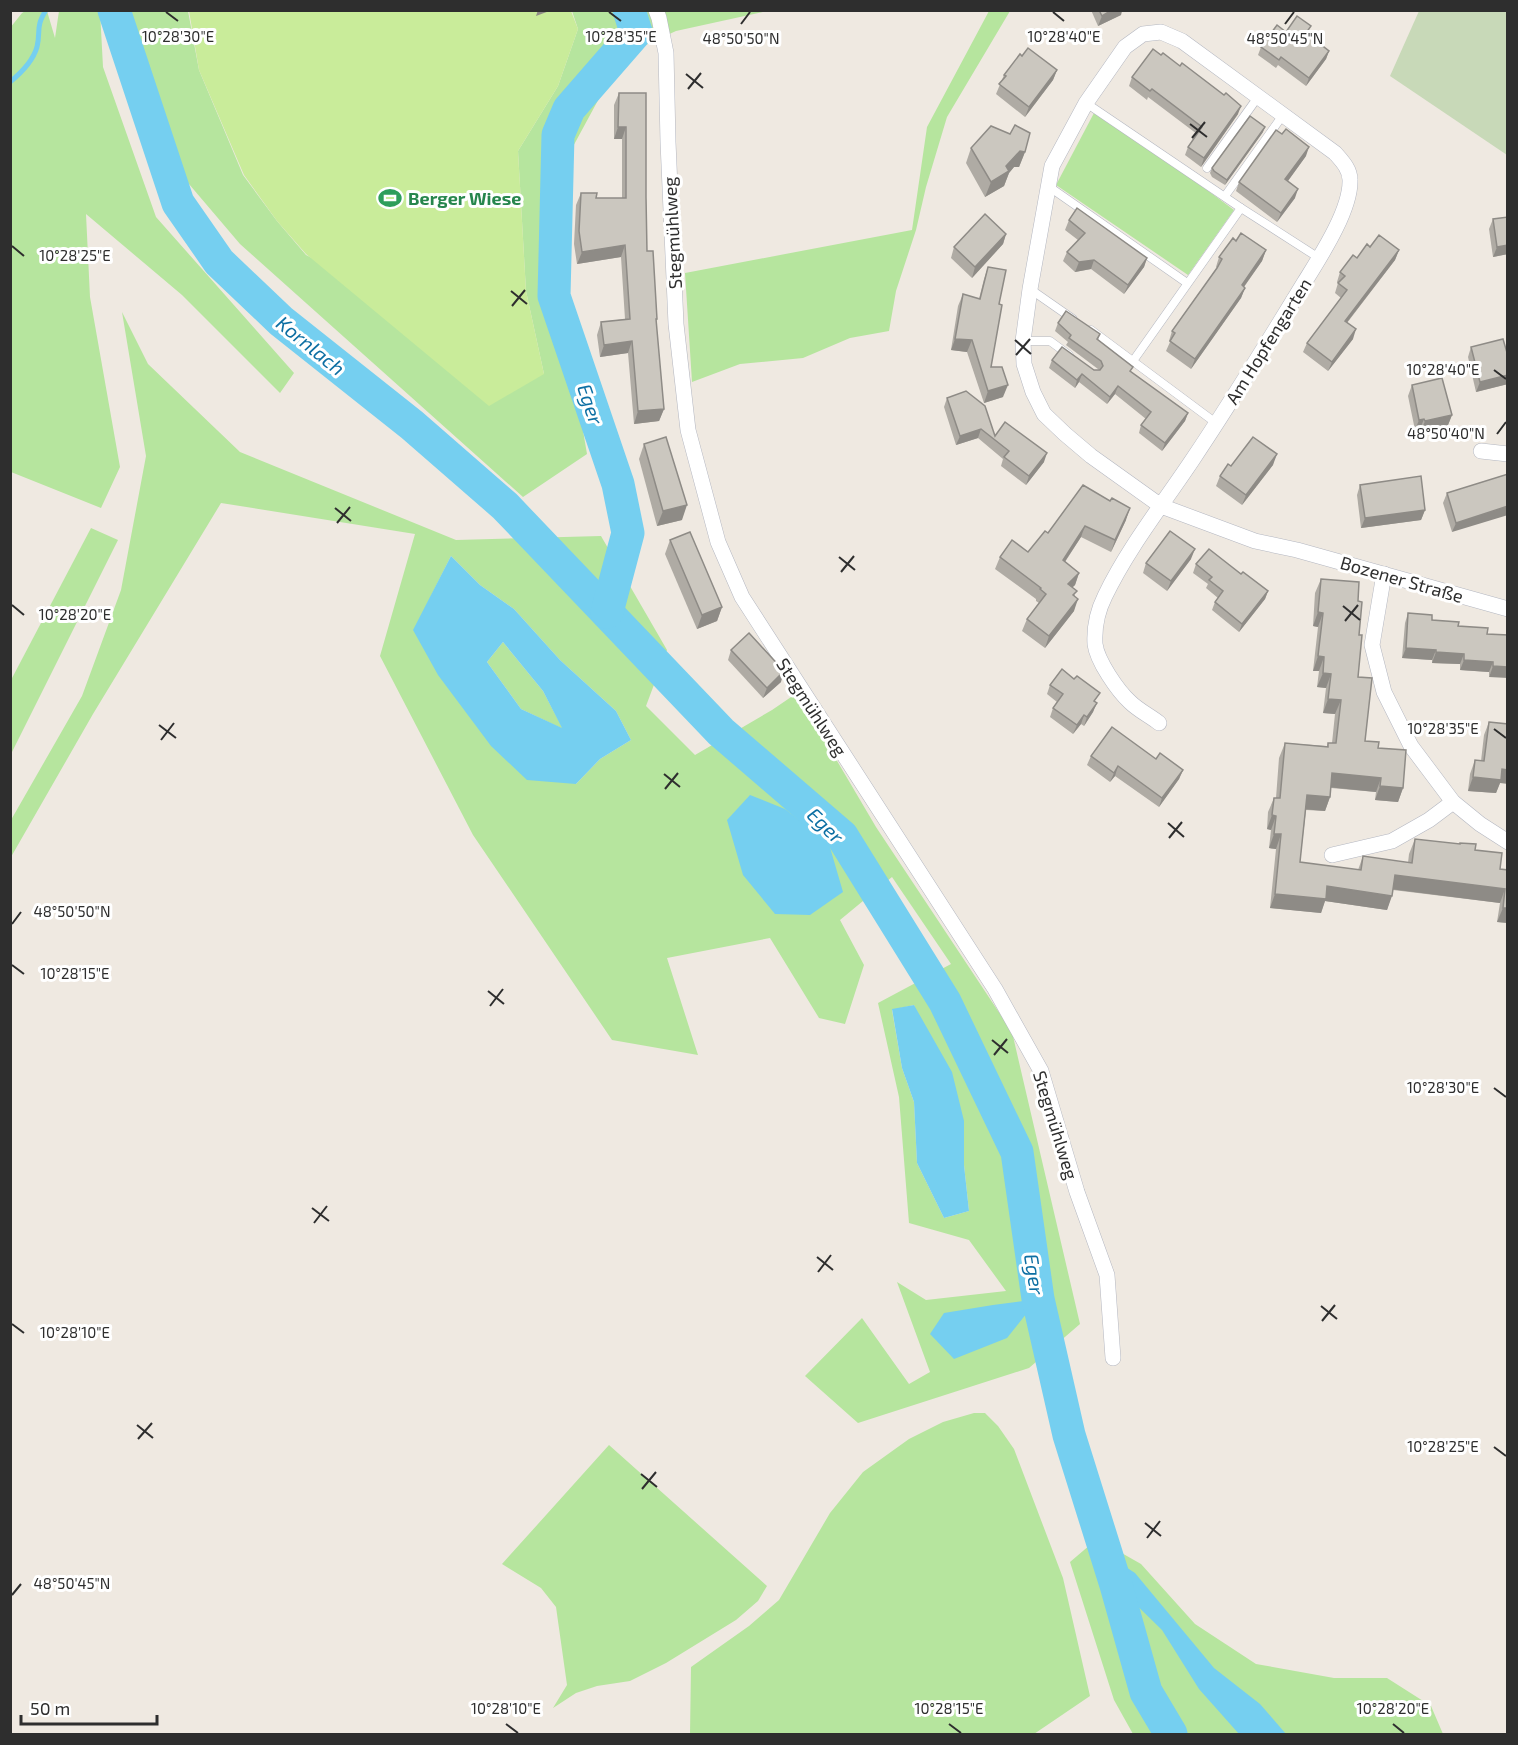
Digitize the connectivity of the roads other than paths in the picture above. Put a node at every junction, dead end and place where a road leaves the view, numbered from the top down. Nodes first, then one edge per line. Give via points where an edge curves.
1 (656, 10) edge
2 (1258, 97) junction
3 (1086, 103) junction
4 (1283, 114) junction
5 (1207, 168) dead end
6 (1048, 186) junction
7 (1225, 196) junction
8 (1241, 208) junction
9 (1319, 258) junction
10 (1187, 283) junction
11 (1030, 289) junction
12 (1077, 321) edge
13 (1086, 327) edge
14 (1023, 341) junction
15 (1077, 360) edge
16 (1133, 361) junction
17 (1216, 423) junction
18 (1481, 451) dead end
19 (1508, 454) edge
20 (1161, 506) junction
21 (1297, 550) joint
22 (1384, 574) junction
23 (1508, 609) edge
24 (1159, 723) dead end
25 (1453, 802) junction
26 (1508, 842) edge
27 (1332, 855) dead end
28 (1113, 1358) dead end

1 - 28 street, Stegmühlweg via 666,54 676,324 688,430 718,542 742,597 995,989 1041,1071 1107,1275
2 - 3 street, Am Hopfengarten via 1182,41 1161,32 1143,34 1125,47
2 - 4 street, Am Hopfengarten
2 - 5 lane
3 - 6 street, Am Hopfengarten via 1052,166
3 - 7 lane, Am Hopfengarten
4 - 7 lane
4 - 9 street, Am Hopfengarten via 1335,153 1346,166 1350,179 1341,216
6 - 10 lane
6 - 11 street, Am Hopfengarten
7 - 8 lane, Am Hopfengarten
8 - 9 lane, Am Hopfengarten
8 - 10 lane
9 - 17 street, Am Hopfengarten
10 - 16 lane
11 - 12 lane
11 - 14 street, Am Hopfengarten
13 - 16 lane, Am Hopfengarten
14 - 15 lane via 1050,341
14 - 20 street, Am Hopfengarten via 1024,364 1044,414 1092,456
16 - 17 lane, Am Hopfengarten
17 - 20 street, Am Hopfengarten
18 - 19 street
20 - 21 street, Am Hopfengarten via 1255,541
20 - 24 street, Am Hopfengarten via 1121,566 1095,622 1095,647 1104,669 1129,702
21 - 22 street, Bozener Straße
22 - 23 street, Bozener Straße
22 - 25 street via 1372,645 1384,692 1411,746
25 - 26 street
25 - 27 street via 1392,841

